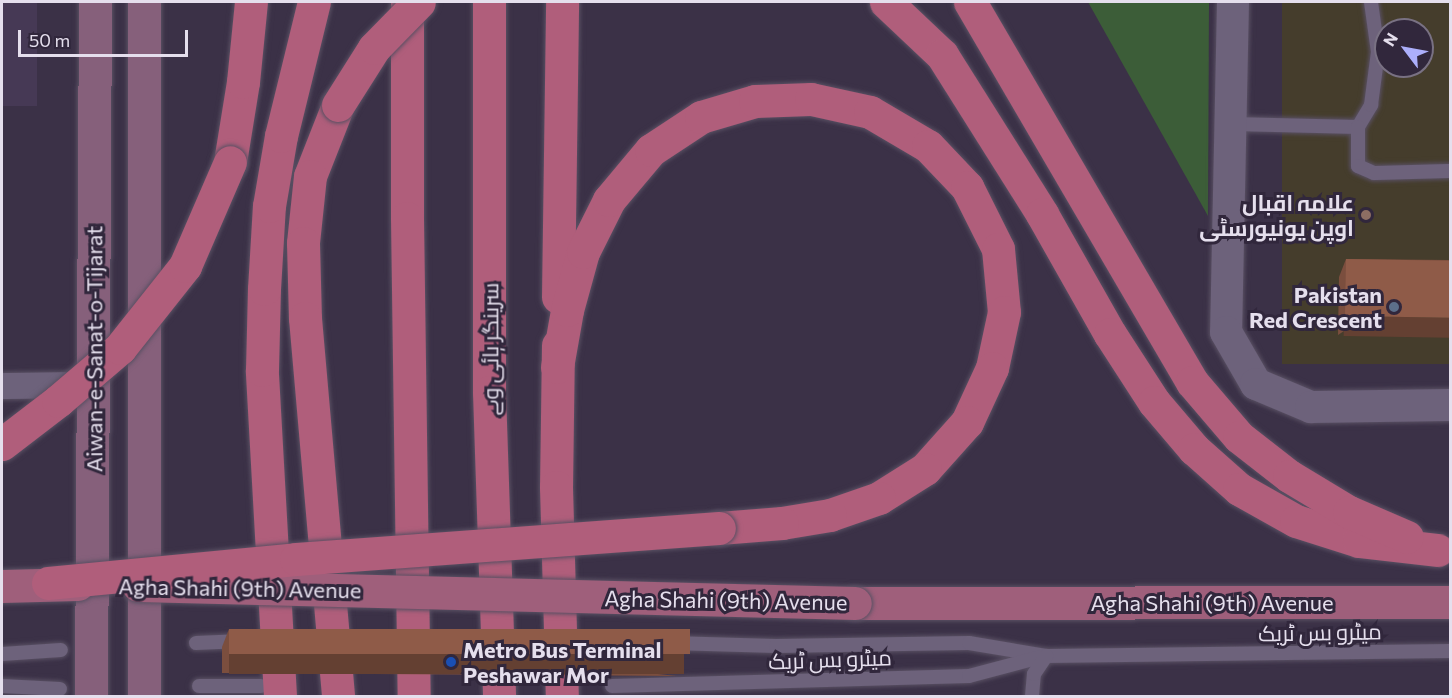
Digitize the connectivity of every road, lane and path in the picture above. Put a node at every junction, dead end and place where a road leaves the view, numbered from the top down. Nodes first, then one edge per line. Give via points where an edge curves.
1 (95, 2) edge
2 (144, 2) edge
3 (251, 2) edge
4 (314, 2) edge
5 (407, 2) edge
6 (419, 2) edge
7 (489, 2) edge
8 (562, 2) edge
9 (886, 2) edge
10 (970, 2) edge
11 (1233, 2) edge
12 (1371, 2) edge
13 (1233, 124) junction
14 (1358, 127) junction
15 (1450, 171) edge
16 (557, 367) junction
17 (94, 385) junction
18 (2, 386) edge
19 (1450, 405) edge
20 (2, 444) edge
21 (1444, 550) edge
22 (48, 583) junction
23 (2, 586) edge
24 (1450, 602) edge
25 (253, 641) edge
26 (196, 643) dead end
27 (657, 643) edge
28 (61, 651) dead end
29 (1450, 651) edge
30 (2, 654) edge
31 (1046, 656) junction
32 (2, 686) edge
33 (199, 686) dead end
34 (612, 686) dead end
35 (60, 689) dead end
36 (271, 691) edge
37 (92, 696) edge
38 (144, 696) edge
39 (338, 696) edge
40 (414, 696) edge
41 (499, 696) edge
42 (562, 696) edge
43 (1032, 696) edge

1 - 17 main road, Aiwan-e-Sanat-o-Tijarat
2 - 38 main road
3 - 20 highway, bridge via 230,162 185,266 120,348
4 - 36 highway via 281,136 271,194 264,289 263,404
5 - 40 highway
6 - 39 highway, bridge via 374,48 338,105 310,176 303,243 305,318
7 - 41 highway, سرینگر ہائی وے via 489,393
8 - 16 highway
9 - 21 highway via 942,56 1042,214 1110,334 1154,402 1194,449 1239,489 1296,520 1359,542
10 - 21 highway via 1192,382 1239,436 1289,476 1349,512
11 - 13 street
12 - 14 lane via 1378,52 1371,105
13 - 14 lane
13 - 19 street via 1226,332 1256,384 1311,407
14 - 15 lane via 1358,166 1374,173
16 - 22 highway, bridge via 583,252 609,200 651,150 701,117 755,101 811,99 870,112 928,146 967,187 998,249 1004,312 992,368 967,422 925,469 879,498 830,515 783,523 296,559
16 - 42 highway
17 - 18 street
17 - 37 main road, Aiwan-e-Sanat-o-Tijarat
22 - 23 main road, Agha Shahi (9th) Avenue, bridge
22 - 24 main road, Agha Shahi (9th) Avenue, bridge via 855,603
25 - 26 lane
27 - 31 lane, میٹرو بس ٹریک via 969,643
28 - 30 lane
29 - 31 lane, میٹرو بس ٹریک
31 - 34 lane, میٹرو بس ٹریک via 969,676
31 - 43 lane via 1034,674
32 - 35 lane
33 - 36 lane

